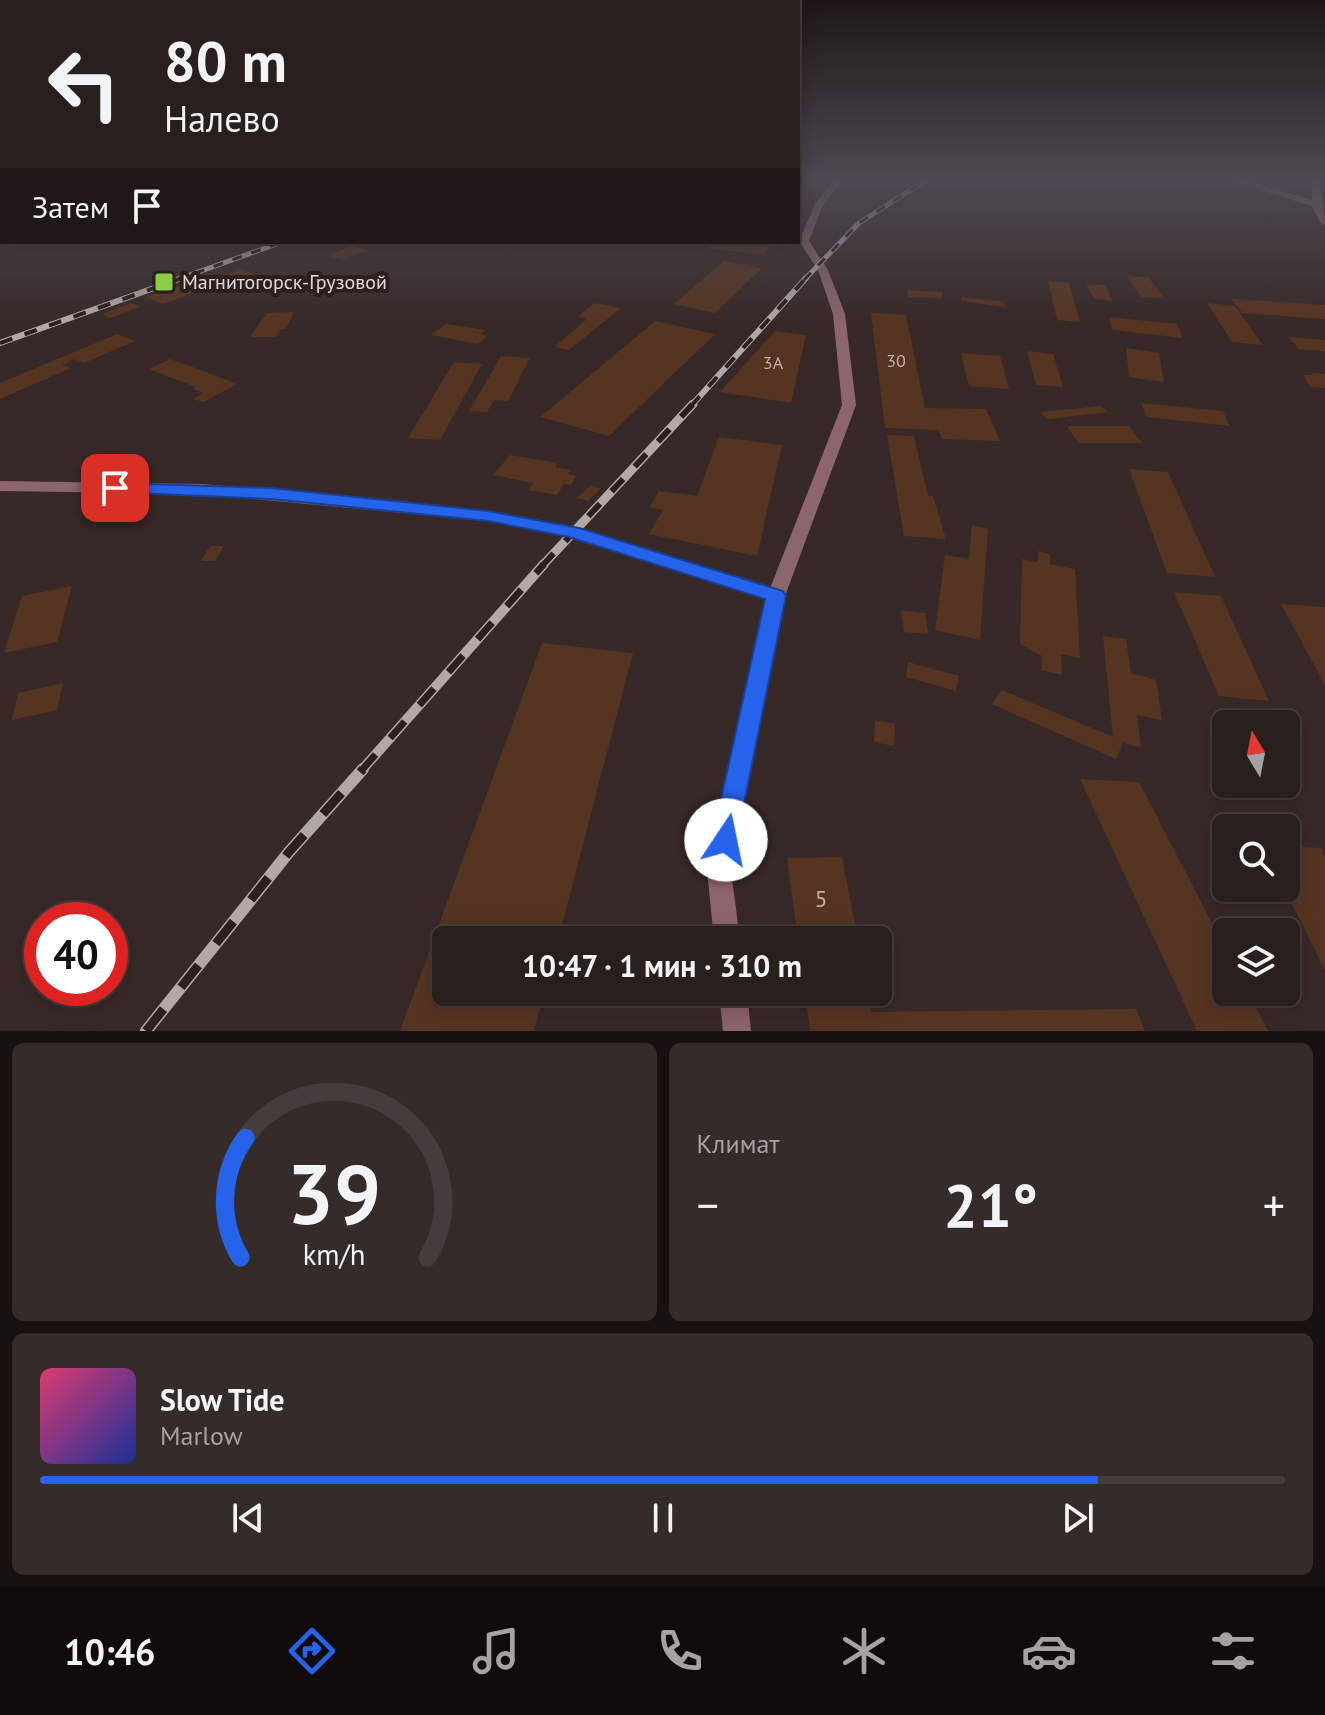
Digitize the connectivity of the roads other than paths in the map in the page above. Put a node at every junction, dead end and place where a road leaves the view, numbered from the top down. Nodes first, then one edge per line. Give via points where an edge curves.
1 (809, 228) edge
2 (0, 486) edge
3 (776, 596) junction
4 (725, 926) edge
5 (734, 1006) edge
6 (737, 1031) edge

1 - 3 street via 804,241 823,270 839,314 849,405
2 - 3 street via 216,490 488,516 572,532
3 - 4 street via 719,870
5 - 6 street

